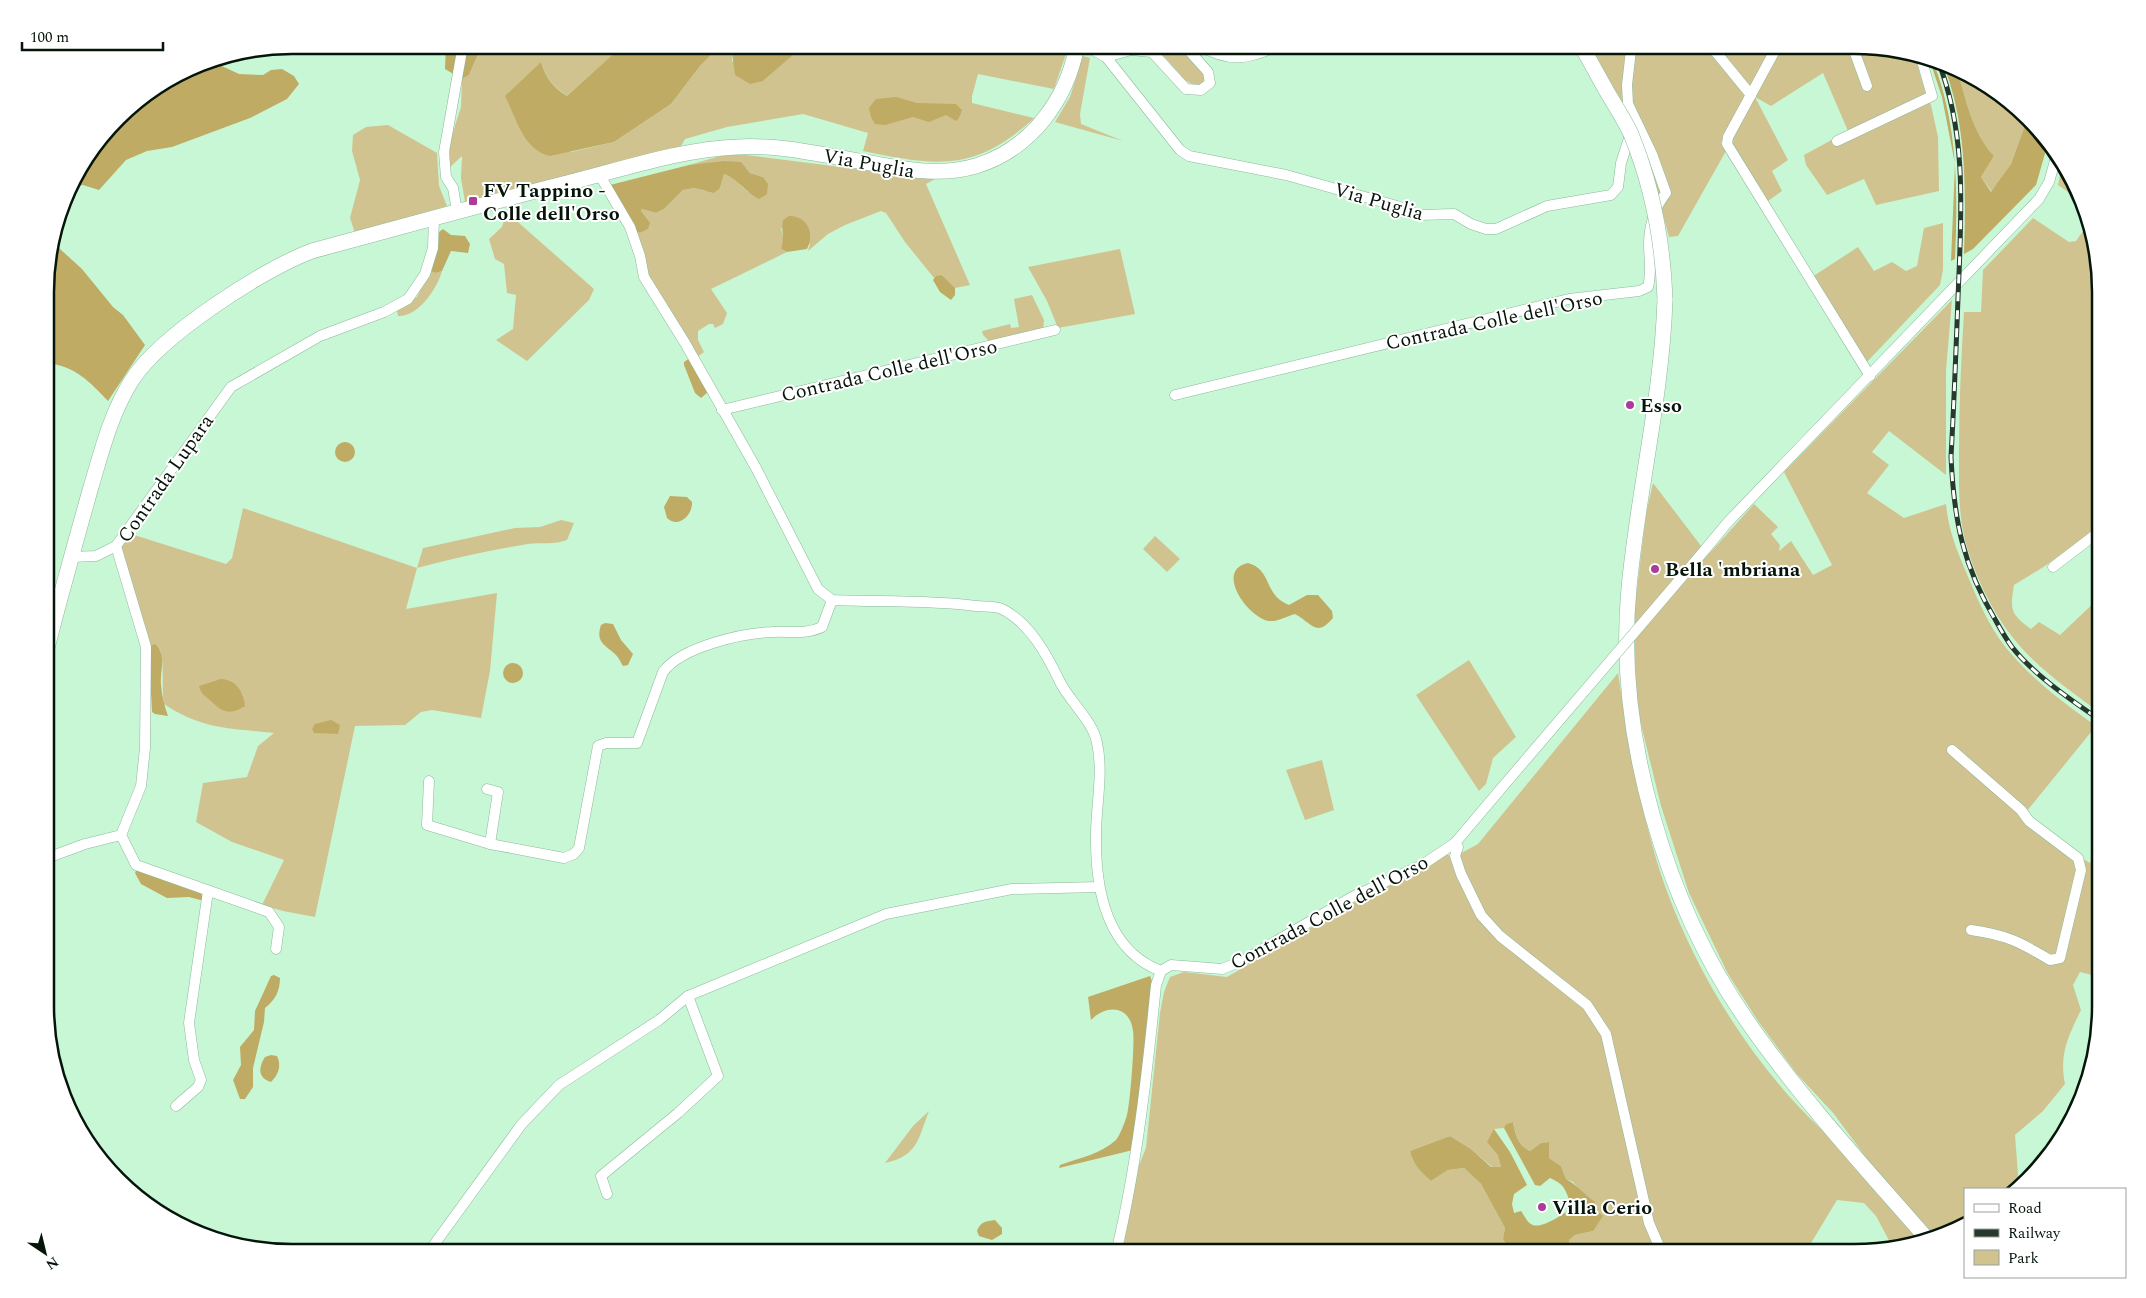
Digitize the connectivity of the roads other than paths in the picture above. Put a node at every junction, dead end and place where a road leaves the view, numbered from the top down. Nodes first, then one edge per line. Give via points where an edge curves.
1 (461, 54) edge
2 (1073, 54) edge
3 (1100, 54) edge
4 (1117, 54) edge
5 (1154, 54) edge
6 (1192, 54) edge
7 (1220, 54) edge
8 (1262, 54) edge
9 (1587, 54) edge
10 (1631, 54) edge
11 (1717, 54) edge
12 (1773, 54) edge
13 (1855, 54) edge
14 (1106, 57) junction
15 (1923, 64) edge
16 (1867, 86) dead end
17 (1751, 95) junction
18 (1636, 119) junction
19 (1837, 141) dead end
20 (2054, 164) edge
21 (599, 174) junction
22 (458, 211) junction
23 (434, 217) junction
24 (1055, 330) dead end
25 (1870, 376) junction
26 (1175, 395) dead end
27 (722, 410) junction
28 (2092, 537) edge
29 (116, 546) junction
30 (71, 557) junction
31 (2053, 567) dead end
32 (832, 600) junction
33 (54, 621) edge
34 (1952, 750) dead end
35 (428, 781) dead end
36 (487, 789) dead end
37 (121, 835) junction
38 (1455, 843) junction
39 (490, 844) junction
40 (54, 855) edge
41 (1100, 887) junction
42 (208, 890) junction
43 (1971, 930) dead end
44 (276, 949) dead end
45 (1161, 971) junction
46 (688, 996) junction
47 (176, 1106) dead end
48 (607, 1194) dead end
49 (1923, 1234) edge
50 (435, 1244) edge
51 (1118, 1244) edge
52 (1658, 1244) edge

1 - 22 street via 444,152 446,177 453,188
2 - 21 main road, Via Puglia via 1063,90 1050,112 1021,142 978,165 918,172 785,149 737,146
3 - 14 street, Via Puglia
4 - 14 street
5 - 6 street via 1186,89 1201,90 1210,83 1208,72
7 - 8 street via 1256,57
9 - 49 main road, bridge via 1630,132 1656,209 1664,259 1660,378 1628,588 1626,659 1637,749 1661,847 1704,945 1748,1023 1823,1120
10 - 18 street, Contrada Colle dell'Orso via 1628,104
11 - 17 street
12 - 17 street
13 - 16 street
14 - 18 street, Via Puglia via 1180,150 1189,156 1286,175 1420,215 1454,214 1486,229 1496,229 1547,206 1611,195 1618,187 1621,164
15 - 19 street via 1932,96
17 - 25 street via 1727,144
18 - 26 street, Contrada Colle dell'Orso via 1666,193 1659,202 1651,227 1648,287 1639,291 1569,299
20 - 25 street, Contrada Colle dell'Orso via 2040,199
21 - 22 main road, Via Puglia
21 - 27 street via 630,227 644,277
22 - 23 main road, Via Puglia
23 - 29 street, Contrada Lupara via 430,261 408,299 384,312 320,336 231,387
23 - 30 main road, Via Puglia via 289,260 210,309 146,361 122,396 112,420
24 - 27 street, Contrada Colle dell'Orso
25 - 38 street, Contrada Colle dell'Orso, bridge via 1728,522
27 - 32 street via 784,522 811,580
28 - 31 street
29 - 30 street via 96,556
29 - 37 street, Contrada Lupara via 146,647 145,748 141,786
30 - 33 main road, Via Puglia
32 - 39 street via 822,627 810,632 772,632 738,637 701,648 669,664 663,672 637,742 598,746 579,848 574,854 564,858
32 - 41 street via 1001,609 1020,622 1047,654 1065,692 1097,741 1100,772 1096,842
34 - 43 street via 2022,810 2029,821 2078,858 2081,870 2060,958 2050,960 2001,934
35 - 39 street via 427,825
36 - 39 street via 498,792
37 - 40 street
37 - 42 street via 136,865
38 - 45 street, Contrada Colle dell'Orso via 1422,865 1352,897 1242,961 1222,969 1171,965
38 - 52 street, Contrada Colle dell'Orso via 1461,874 1481,915 1500,936 1587,1005 1606,1034 1649,1223
41 - 45 street via 1114,933 1146,965
41 - 46 street via 1012,889 886,914
42 - 44 street via 269,912 279,927
42 - 47 street via 189,1023 194,1060 201,1080
45 - 51 street via 1156,985 1129,1201
46 - 48 street via 718,1076 601,1176
46 - 50 street via 658,1020 558,1085 521,1125

